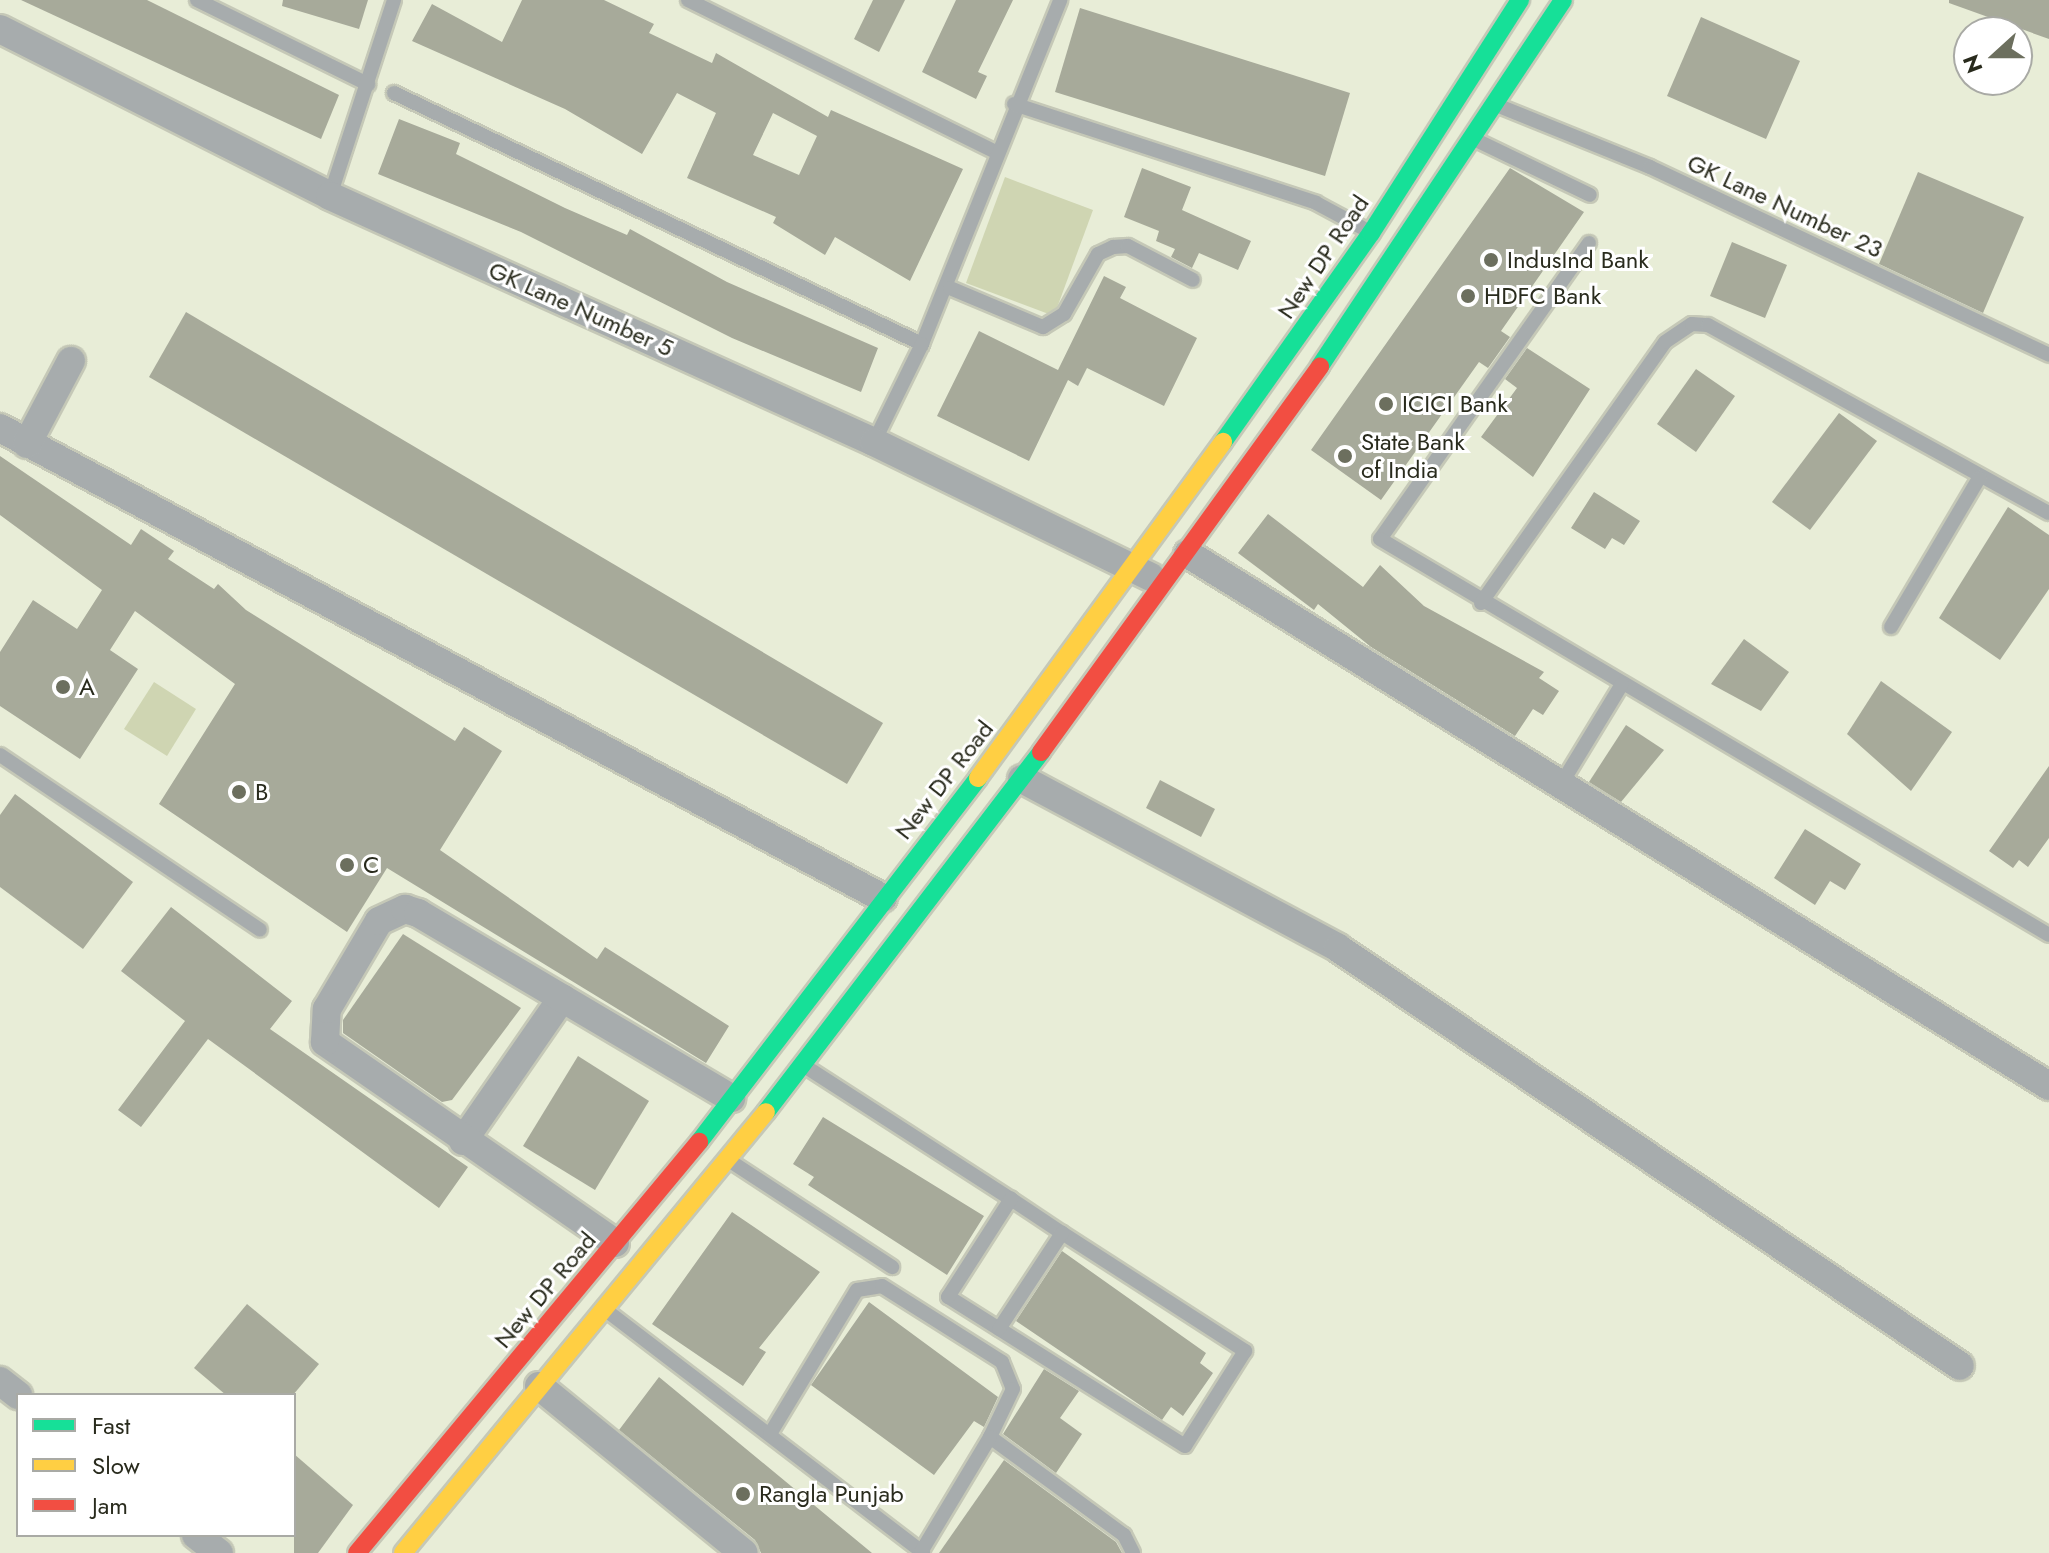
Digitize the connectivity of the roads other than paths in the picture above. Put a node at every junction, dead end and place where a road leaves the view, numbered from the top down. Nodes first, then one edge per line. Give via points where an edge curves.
1 (197, 0) edge
2 (394, 0) edge
3 (688, 0) edge
4 (1060, 0) edge
5 (1520, 0) edge
6 (1563, 0) edge
7 (0, 29) edge
8 (368, 84) junction
9 (394, 93) dead end
10 (1014, 104) junction
11 (1498, 105) junction
12 (1474, 140) junction
13 (995, 152) junction
14 (1590, 195) dead end
15 (330, 196) junction
16 (1371, 233) junction
17 (1589, 243) dead end
18 (1193, 280) dead end
19 (950, 288) junction
20 (922, 344) junction
21 (2049, 355) edge
22 (71, 361) dead end
23 (0, 428) edge
24 (874, 442) junction
25 (27, 444) junction
26 (1979, 478) junction
27 (2049, 513) edge
28 (1188, 554) junction
29 (1134, 567) junction
30 (1164, 585) junction
31 (1481, 603) junction
32 (1891, 627) dead end
33 (1622, 684) junction
34 (0, 755) edge
35 (1022, 779) junction
36 (1560, 786) junction
37 (883, 898) junction
38 (260, 930) dead end
39 (2049, 935) edge
40 (562, 998) junction
41 (803, 1065) junction
42 (2049, 1086) edge
43 (731, 1098) junction
44 (463, 1141) junction
45 (730, 1160) junction
46 (1011, 1199) junction
47 (1062, 1233) junction
48 (615, 1243) junction
49 (892, 1267) dead end
50 (604, 1309) junction
51 (999, 1329) junction
52 (1960, 1366) dead end
53 (0, 1381) edge
54 (539, 1386) junction
55 (16, 1393) edge
56 (770, 1434) junction
57 (990, 1437) junction
58 (199, 1537) edge
59 (922, 1552) edge
60 (219, 1553) edge
61 (357, 1553) edge
62 (403, 1553) edge
63 (744, 1553) edge
64 (1133, 1553) edge

1 - 8 lane
2 - 8 lane
3 - 13 lane
4 - 10 lane
5 - 16 main road, New DP Road
6 - 11 main road
7 - 15 street, GK Lane Number 5
8 - 15 lane
9 - 20 lane
10 - 13 lane
10 - 16 lane via 1316,203
11 - 12 main road
11 - 21 lane, GK Lane Number 23 via 1650,167
12 - 14 lane
12 - 28 main road
13 - 19 lane
15 - 24 street, GK Lane Number 5
16 - 29 main road, New DP Road
17 - 31 lane via 1380,539
18 - 19 lane via 1128,246 1113,247 1098,254 1064,314 1043,327
19 - 20 lane
20 - 24 lane
22 - 25 street
23 - 25 street
24 - 29 street, GK Lane Number 5
25 - 37 street
26 - 27 lane
26 - 31 lane via 1708,325 1692,324 1665,342
26 - 32 lane
28 - 30 main road
28 - 36 street
29 - 30 street, GK Lane Number 5
29 - 37 main road, New DP Road
30 - 35 main road
31 - 33 lane
33 - 36 lane
33 - 39 lane
34 - 38 lane
35 - 41 main road
35 - 52 street via 1338,948
36 - 42 street
37 - 43 main road, New DP Road
40 - 43 street
40 - 44 street
40 - 44 street via 418,913 405,909 379,921 327,1009 325,1042
41 - 45 main road
41 - 46 lane
43 - 48 main road, New DP Road
44 - 48 street
45 - 49 lane
45 - 50 main road
46 - 47 lane
46 - 51 lane via 948,1297
47 - 51 lane
47 - 51 lane via 1245,1351 1185,1446
48 - 61 main road, New DP Road
50 - 54 main road
50 - 56 lane
53 - 55 street
54 - 62 main road
54 - 63 street
56 - 57 lane via 850,1298 869,1285 882,1286 1002,1362 1013,1389
56 - 59 lane
57 - 59 lane
57 - 64 lane via 1124,1535
58 - 60 street

